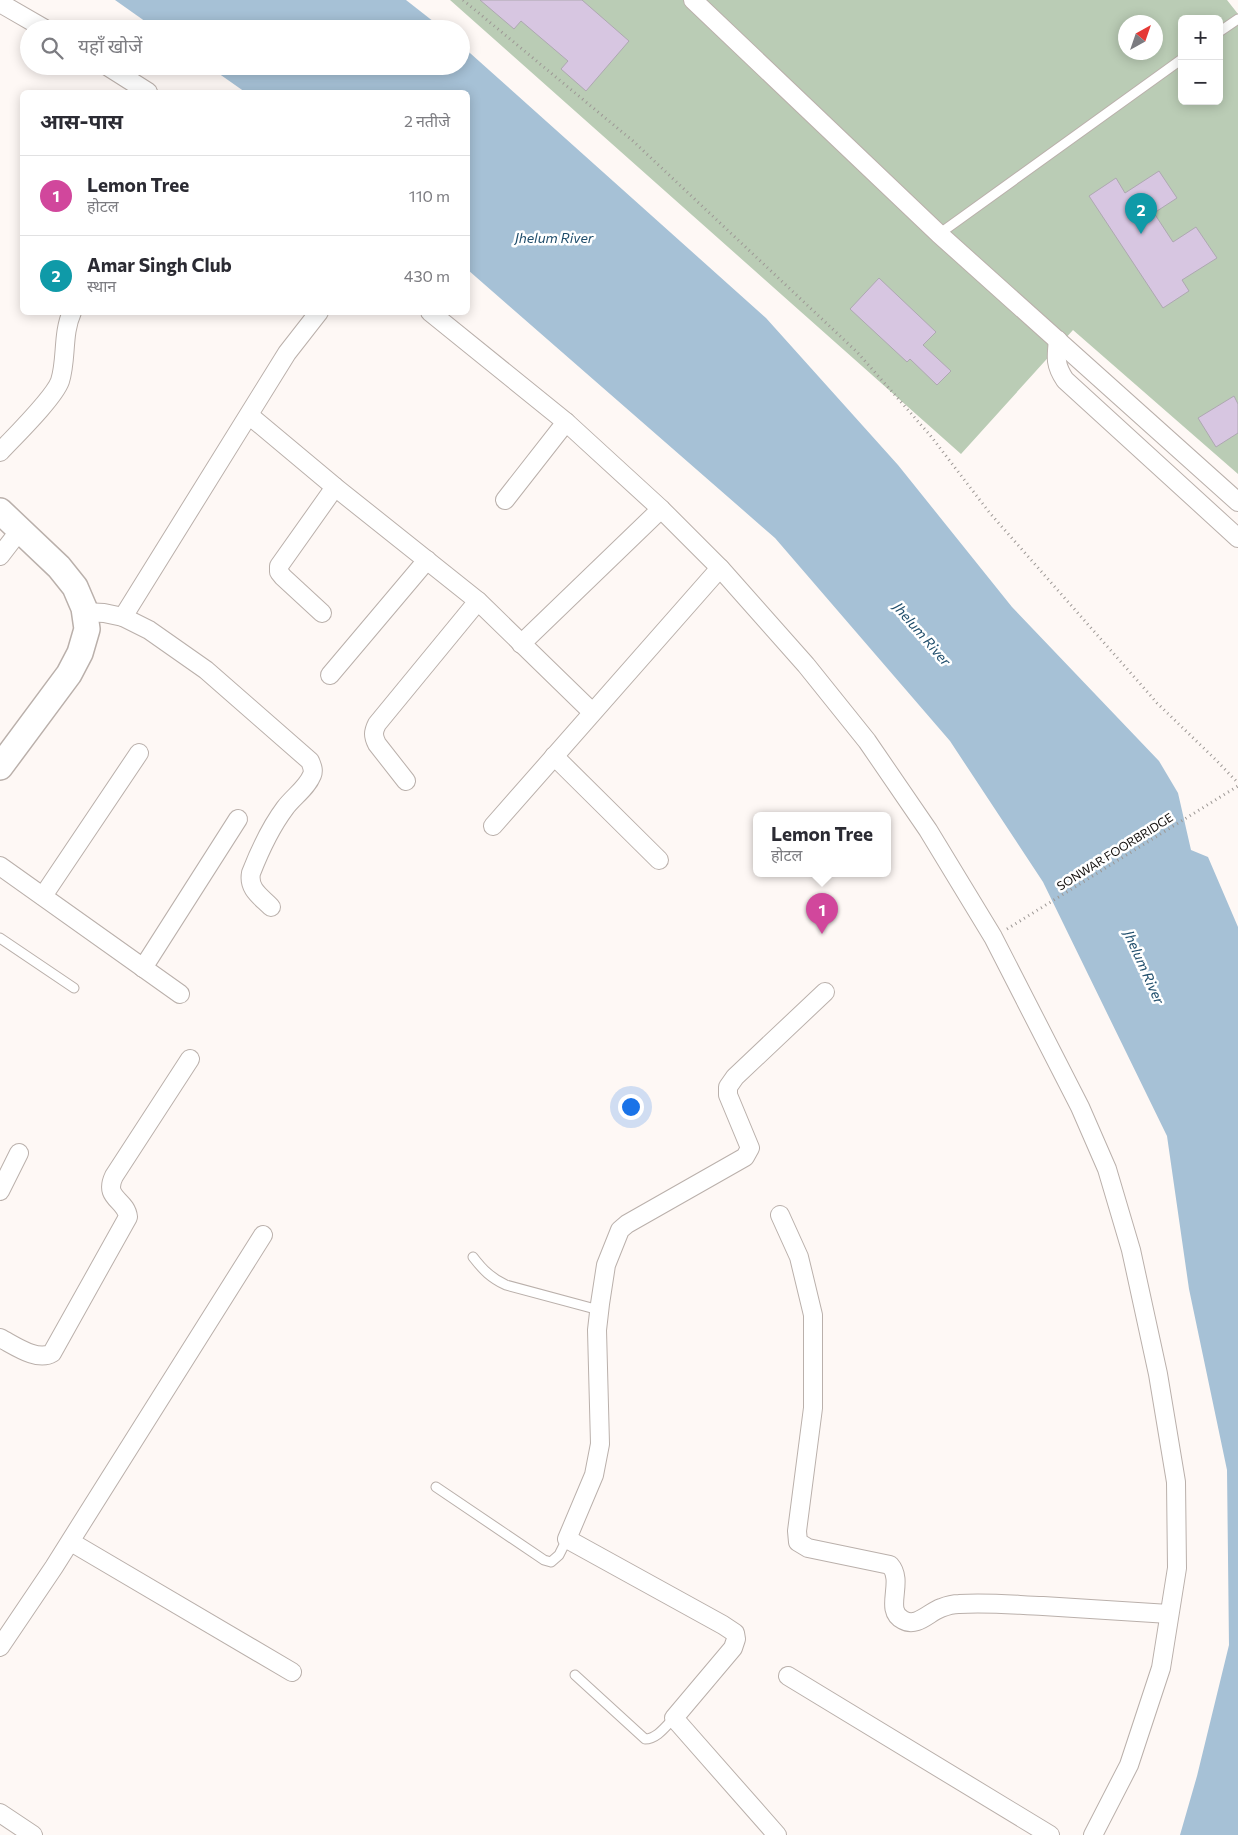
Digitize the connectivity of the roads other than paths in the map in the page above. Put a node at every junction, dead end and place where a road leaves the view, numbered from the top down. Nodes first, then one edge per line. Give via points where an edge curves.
1 (692, 0) edge
2 (0, 2) edge
3 (1238, 19) edge
4 (30, 20) edge
5 (1223, 29) edge
6 (1181, 60) edge
7 (121, 75) edge
8 (145, 90) edge
9 (939, 234) junction
10 (71, 315) edge
11 (317, 315) edge
12 (434, 315) edge
13 (1058, 340) junction
14 (250, 416) junction
15 (566, 422) junction
16 (0, 452) edge
17 (335, 487) junction
18 (505, 500) dead end
19 (1238, 502) edge
20 (661, 508) junction
21 (0, 511) edge
22 (20, 530) junction
23 (1238, 538) edge
24 (0, 556) edge
25 (427, 560) junction
26 (720, 568) junction
27 (478, 601) junction
28 (84, 612) junction
29 (322, 613) dead end
30 (123, 617) junction
31 (521, 644) junction
32 (330, 675) dead end
33 (592, 712) junction
34 (139, 753) dead end
35 (554, 756) junction
36 (0, 767) edge
37 (406, 782) dead end
38 (238, 819) dead end
39 (493, 826) dead end
40 (659, 860) dead end
41 (0, 866) edge
42 (42, 896) junction
43 (271, 907) dead end
44 (0, 938) edge
45 (143, 968) junction
46 (74, 988) dead end
47 (825, 992) dead end
48 (180, 994) dead end
49 (190, 1058) dead end
50 (19, 1153) dead end
51 (0, 1191) edge
52 (780, 1215) dead end
53 (263, 1235) dead end
54 (473, 1257) dead end
55 (599, 1310) junction
56 (0, 1338) edge
57 (436, 1487) dead end
58 (567, 1539) junction
59 (71, 1542) junction
60 (1169, 1614) junction
61 (0, 1647) edge
62 (292, 1672) dead end
63 (575, 1675) dead end
64 (788, 1676) dead end
65 (674, 1718) junction
66 (0, 1813) edge
67 (33, 1835) edge
68 (777, 1835) edge
69 (1050, 1835) edge
70 (1093, 1835) edge

1 - 9 street
2 - 4 street
3 - 5 lane
6 - 9 lane
7 - 8 street
9 - 13 street
10 - 16 street via 59,383
11 - 14 street via 287,353
12 - 15 street
13 - 19 street
13 - 23 street via 1057,369 1065,380
14 - 17 street
14 - 30 street
15 - 18 street
15 - 20 street
17 - 25 street
17 - 29 street via 279,566 283,577
20 - 26 street
20 - 31 street
21 - 22 main road
22 - 24 street
22 - 28 main road via 75,587
25 - 27 street
25 - 32 street
26 - 33 street
26 - 60 street via 806,665 867,741 928,830 993,937 1080,1107 1103,1160 1137,1278 1158,1374 1176,1482 1176,1568
27 - 31 street
27 - 37 street via 374,731 374,738
28 - 30 street
28 - 36 main road via 87,630 80,653
30 - 43 street via 206,670 310,761 313,774 273,825 251,873 251,887
31 - 33 street
33 - 35 street
34 - 42 street
35 - 39 street
35 - 40 street
38 - 45 street
41 - 42 street
42 - 45 street
44 - 46 lane
45 - 48 street
47 - 55 street via 735,1077 728,1088 749,1144 748,1153 620,1230 606,1265
49 - 56 street via 111,1182 114,1198 128,1217 52,1354 38,1355
50 - 51 street
52 - 60 street via 799,1257 813,1315 813,1408 798,1542 808,1548 890,1565 897,1577 894,1608 903,1621 918,1621 940,1608 958,1604
53 - 59 street
54 - 55 lane via 482,1270 506,1285
55 - 58 street via 600,1444 594,1475
57 - 58 lane via 544,1560 555,1560
58 - 65 street via 735,1633 734,1648
59 - 61 street
59 - 62 street
60 - 70 street via 1161,1668 1129,1765
63 - 65 lane via 644,1739 657,1735
64 - 69 street
65 - 68 street
66 - 67 street

